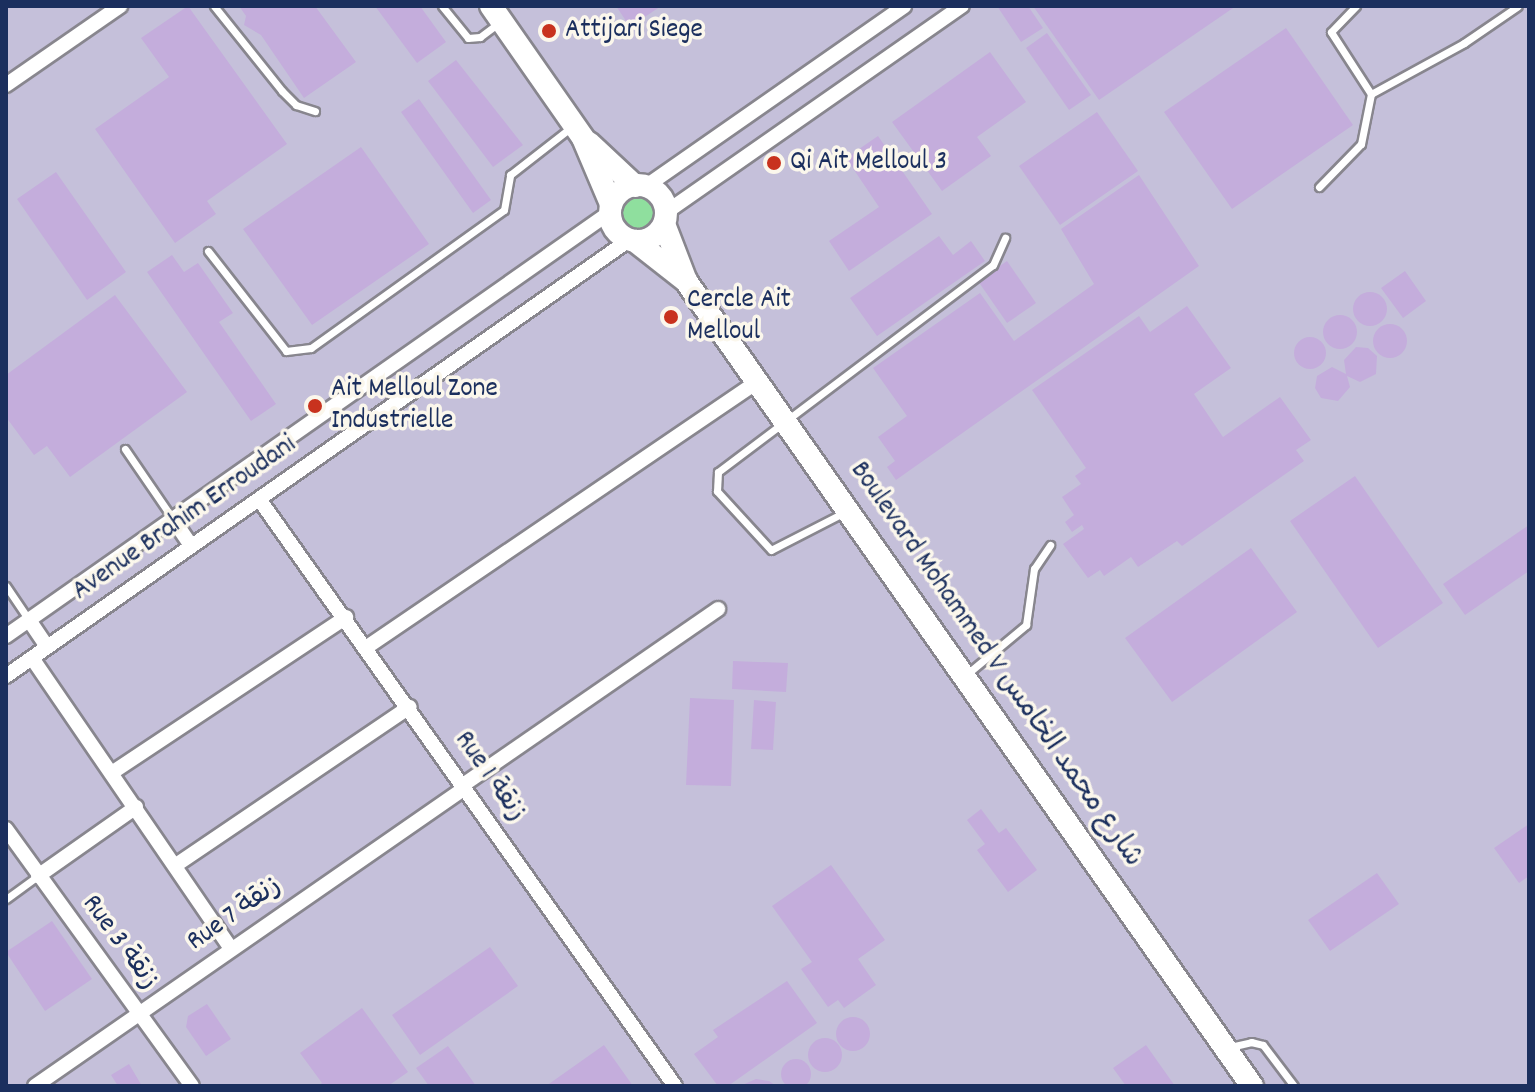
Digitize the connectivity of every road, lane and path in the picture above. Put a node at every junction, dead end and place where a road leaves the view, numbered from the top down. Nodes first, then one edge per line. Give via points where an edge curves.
1 (120, 6) edge
2 (214, 6) edge
3 (442, 6) edge
4 (904, 6) edge
5 (962, 6) edge
6 (1356, 6) edge
7 (1518, 6) edge
8 (497, 13) edge
9 (6, 85) edge
10 (1371, 94) junction
11 (315, 111) dead end
12 (579, 132) junction
13 (640, 186) junction
14 (1319, 187) dead end
15 (610, 208) junction
16 (664, 218) junction
17 (1005, 238) dead end
18 (632, 240) junction
19 (208, 251) dead end
20 (686, 281) junction
21 (758, 381) junction
22 (788, 421) junction
23 (125, 449) dead end
24 (259, 499) junction
25 (849, 510) junction
26 (173, 519) junction
27 (1050, 545) dead end
28 (191, 546) junction
29 (6, 586) edge
30 (718, 609) dead end
31 (346, 617) junction
32 (29, 620) junction
33 (6, 636) edge
34 (47, 647) junction
35 (367, 647) junction
36 (32, 658) junction
37 (965, 675) junction
38 (6, 676) edge
39 (409, 707) junction
40 (113, 772) junction
41 (464, 786) junction
42 (136, 807) junction
43 (6, 829) edge
44 (176, 865) junction
45 (38, 876) junction
46 (6, 899) edge
47 (231, 949) junction
48 (138, 1014) junction
49 (1226, 1048) junction
50 (35, 1086) edge
51 (192, 1086) edge
52 (675, 1086) edge
53 (1252, 1086) edge
54 (1294, 1086) edge

1 - 9 street
2 - 11 lane via 282,91 296,105
3 - 8 lane via 468,38 480,37
4 - 13 street
5 - 16 street
6 - 10 lane via 1331,29 1331,37
7 - 10 lane via 1464,43
8 - 12 main road
10 - 14 lane via 1361,144
12 - 13 main road
12 - 15 main road
12 - 19 lane via 510,175 504,210 311,348 286,351
13 - 15 main road via 620,192
13 - 16 main road via 660,197
15 - 18 main road via 615,229
15 - 26 street, Avenue Brahim Erroudani
16 - 18 main road via 652,237
16 - 20 main road, Boulevard Mohammed V شارع محمد الخامس
17 - 22 lane via 993,265
18 - 20 main road, Boulevard Mohammed V شارع محمد الخامس
18 - 24 street, Avenue Brahim Erroudani
20 - 21 main road, Boulevard Mohammed V شارع محمد الخامس
21 - 22 main road, Boulevard Mohammed V شارع محمد الخامس
21 - 35 street
22 - 25 main road, Boulevard Mohammed V شارع محمد الخامس
22 - 25 lane via 718,472 717,491 771,550
23 - 26 lane
24 - 28 street, Avenue Brahim Erroudani
24 - 31 street, Rue 1 زنقة
25 - 37 main road, Boulevard Mohammed V شارع محمد الخامس
26 - 28 street
26 - 32 street, Avenue Brahim Erroudani
27 - 37 lane via 1034,569 1026,625
28 - 34 street, Avenue Brahim Erroudani
29 - 32 lane
30 - 41 street, Rue 7 زنقة
31 - 35 street, Rue 1 زنقة
31 - 40 street
32 - 33 street, Avenue Brahim Erroudani
32 - 34 street
34 - 36 street, Avenue Brahim Erroudani
35 - 39 street, Rue 1 زنقة
36 - 38 street, Avenue Brahim Erroudani
36 - 40 street
37 - 49 main road, Boulevard Mohammed V شارع محمد الخامس
39 - 41 street, Rue 1 زنقة
39 - 44 street
40 - 42 street
41 - 47 street, Rue 7 زنقة
41 - 52 street, Rue 1 زنقة
42 - 44 street
42 - 45 street
43 - 45 street, Rue 3 زنقة
44 - 47 street
45 - 46 lane
45 - 48 street, Rue 3 زنقة
47 - 48 street, Rue 7 زنقة
48 - 50 street, Rue 7 زنقة
48 - 51 street, Rue 3 زنقة
49 - 53 main road, Boulevard Mohammed V شارع محمد الخامس
49 - 54 lane via 1263,1045

